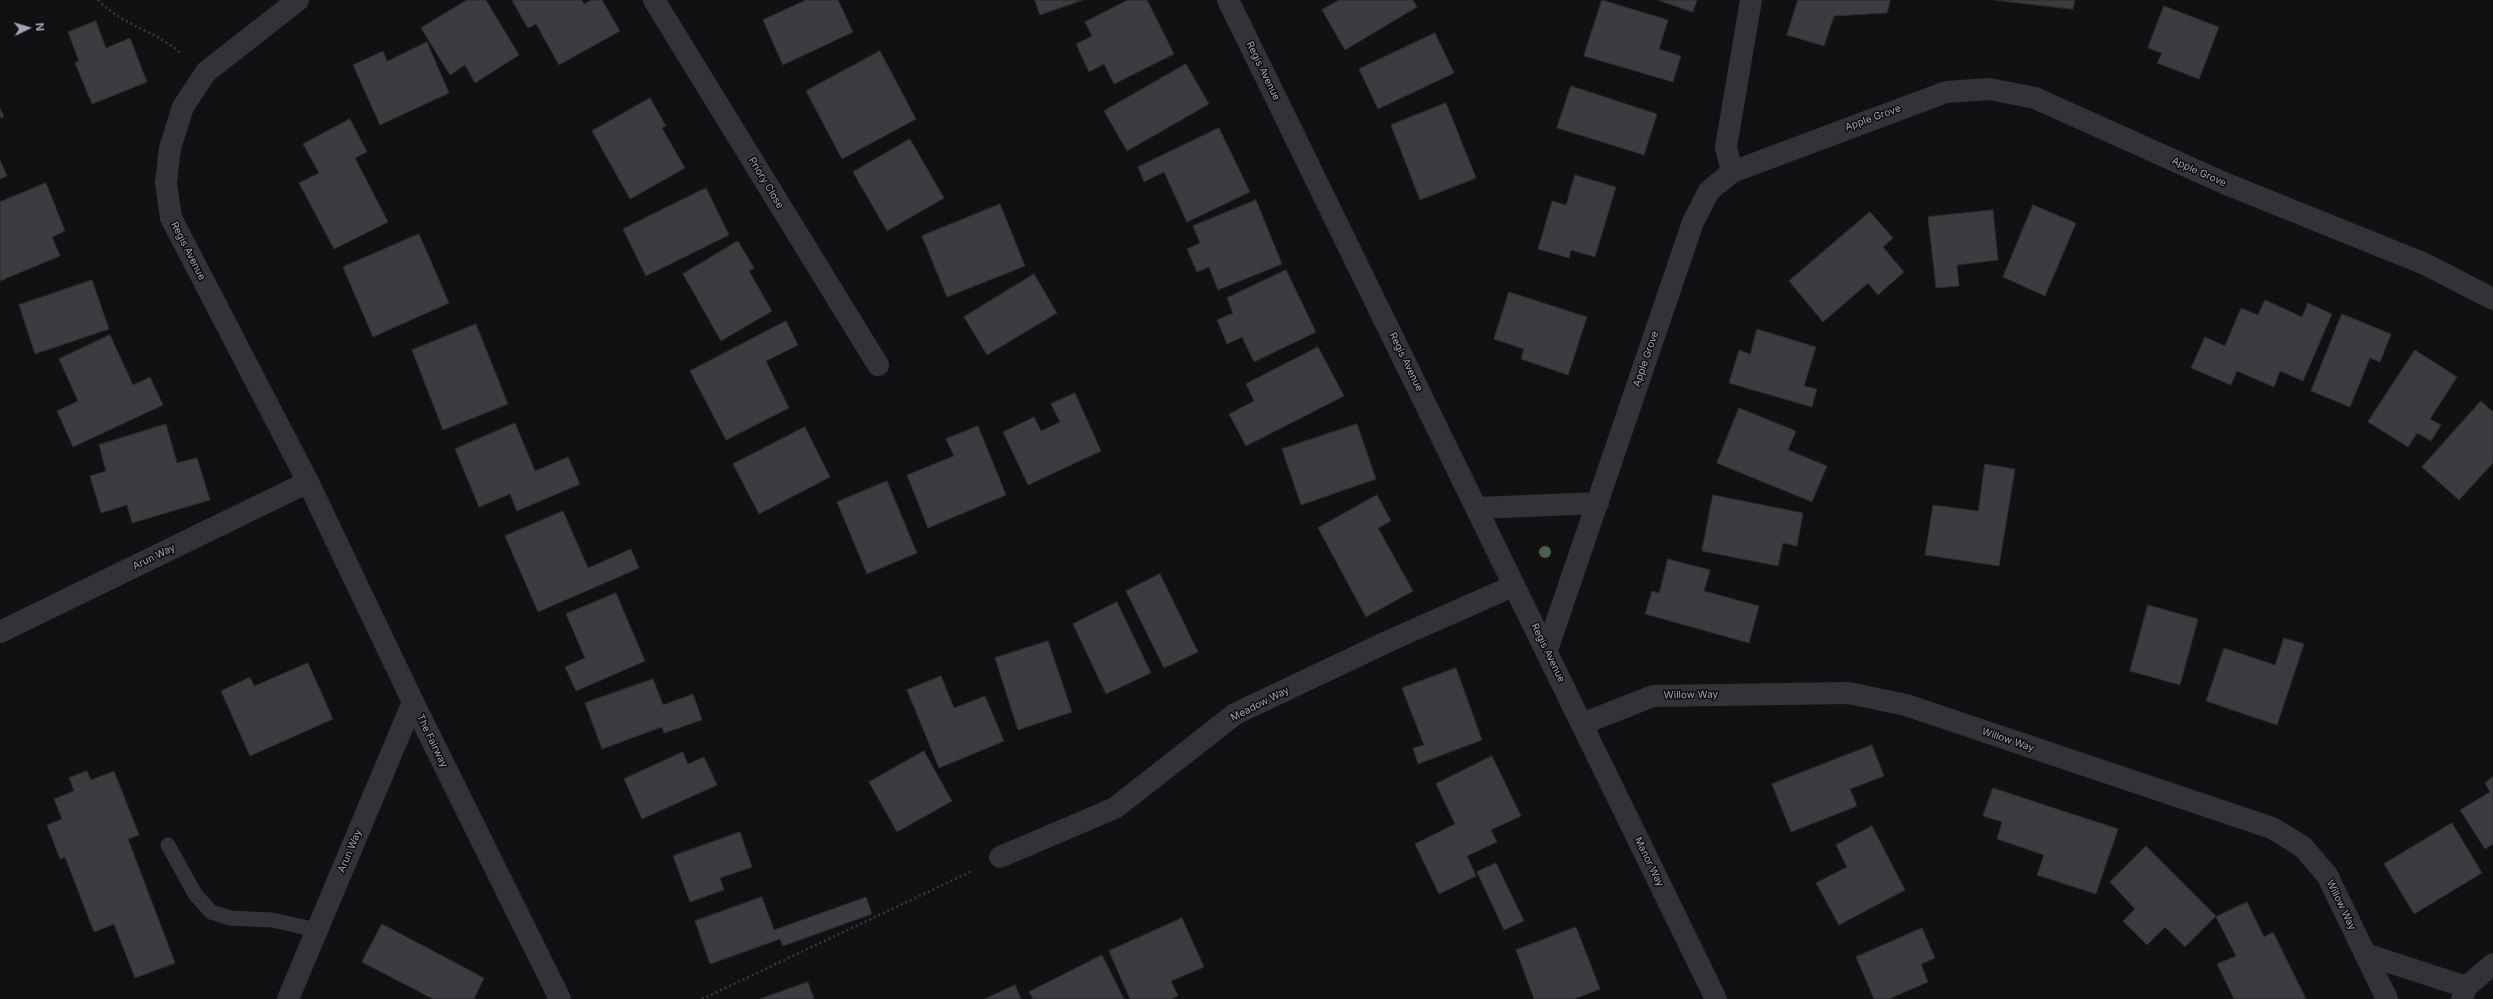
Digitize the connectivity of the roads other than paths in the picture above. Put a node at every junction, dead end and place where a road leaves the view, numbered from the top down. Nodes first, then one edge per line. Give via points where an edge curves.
1 (298, 0) edge
2 (654, 0) edge
3 (1228, 0) edge
4 (1751, 0) edge
5 (1732, 172) junction
6 (2493, 299) edge
7 (878, 365) dead end
8 (308, 482) junction
9 (1598, 503) junction
10 (1478, 508) junction
11 (1513, 586) junction
12 (0, 632) edge
13 (1547, 650) junction
14 (413, 702) junction
15 (1582, 724) junction
16 (168, 845) dead end
17 (1000, 857) road end
18 (317, 930) junction
19 (2365, 954) junction
20 (2493, 964) edge
21 (2464, 993) edge
22 (288, 999) edge
23 (560, 999) edge
24 (1716, 999) edge
25 (2387, 999) edge

1 - 8 street, Regis Avenue via 206,72 183,107 170,148 166,183 171,218
2 - 7 street, Priory Close
3 - 10 street, Regis Avenue
4 - 5 street via 1726,147
5 - 6 street, Apple Grove via 1946,92 1989,89 2035,98 2224,183 2425,264
5 - 9 street, Apple Grove via 1709,191 1692,222
8 - 12 street, Arun Way
8 - 14 street, The Fairway
9 - 10 street
9 - 13 street, Apple Grove
10 - 11 street, Regis Avenue
11 - 13 street, Regis Avenue
11 - 17 street, Meadow Way via 1235,714 1115,808
13 - 15 street, Regis Avenue
14 - 18 street, Arun Way
14 - 23 street, The Fairway
15 - 19 street, Willow Way via 1653,696 1849,693 1906,705 2272,828 2302,847 2327,875
15 - 24 street, Manor Way
16 - 18 lane via 195,894 211,912 230,918 272,920
18 - 22 street, Arun Way
19 - 21 street
19 - 25 street, Willow Way
20 - 21 street

